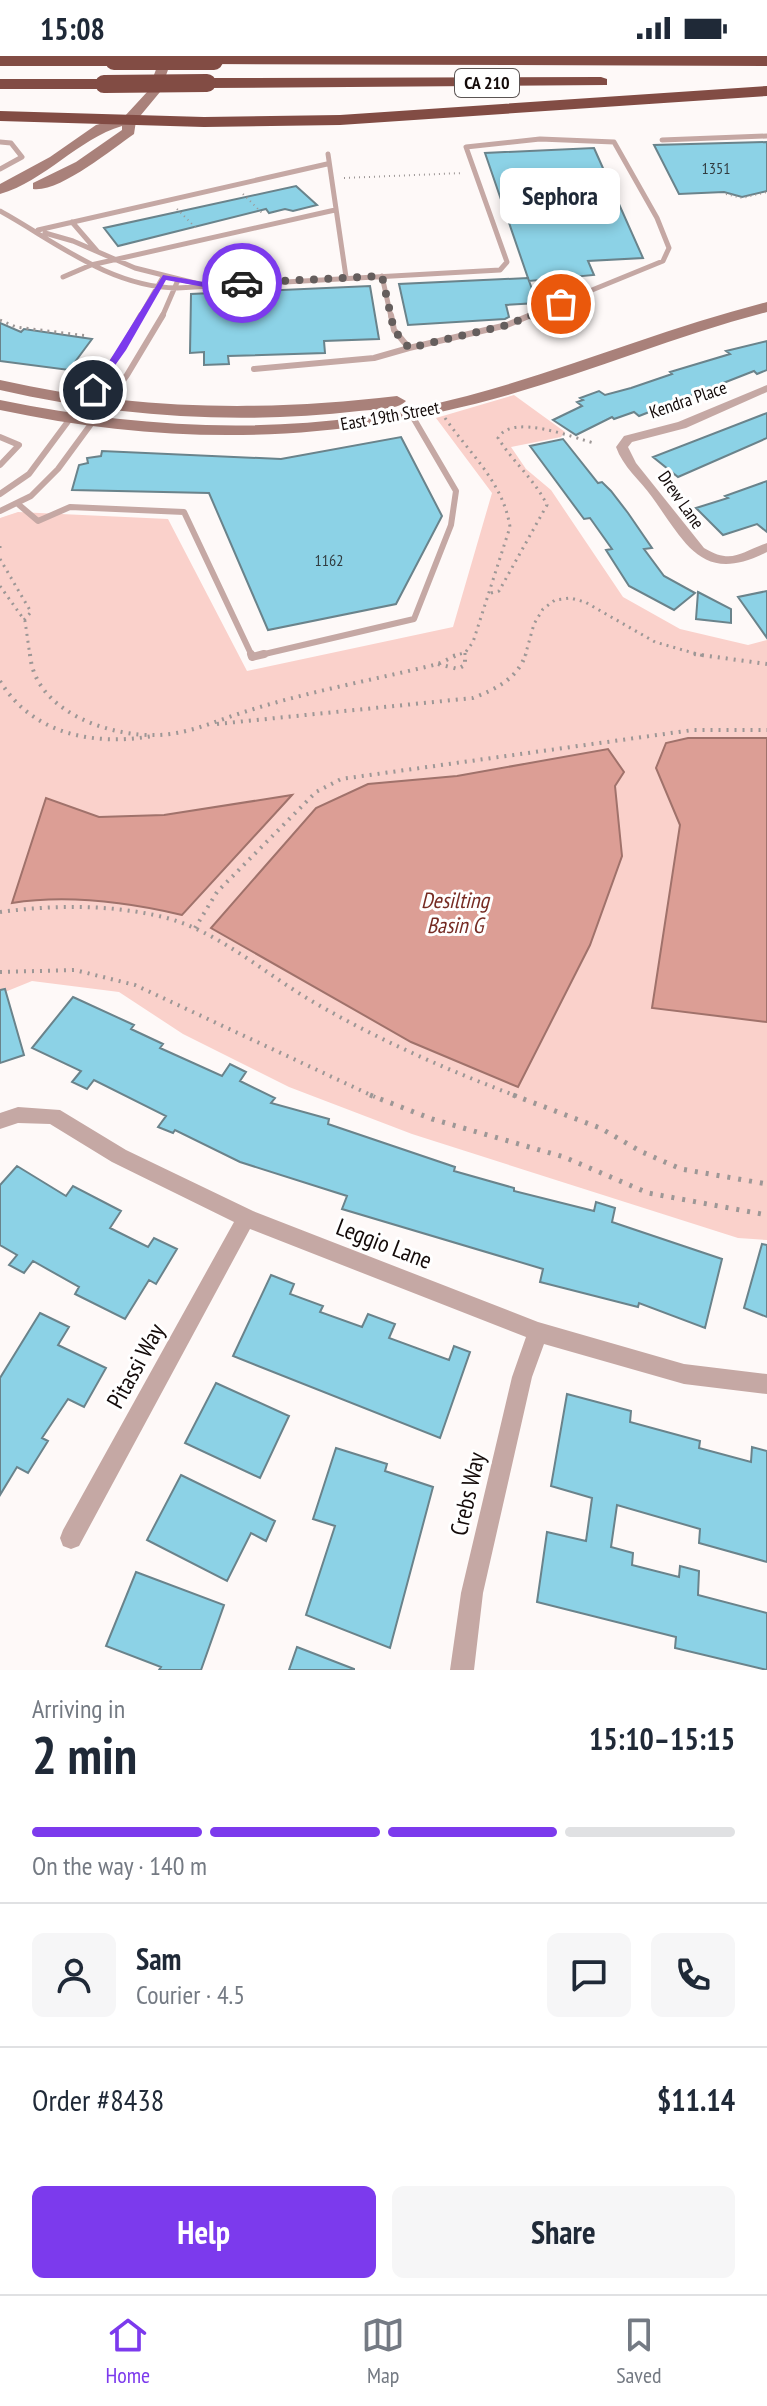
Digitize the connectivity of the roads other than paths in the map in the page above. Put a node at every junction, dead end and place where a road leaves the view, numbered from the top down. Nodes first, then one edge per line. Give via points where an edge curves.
1 (167, 56) edge
2 (0, 61) edge
3 (767, 61) edge
4 (767, 83) edge
5 (0, 84) edge
6 (767, 91) edge
7 (0, 116) edge
8 (129, 120) junction
9 (767, 136) edge
10 (662, 140) dead end
11 (0, 142) edge
12 (328, 154) dead end
13 (327, 164) junction
14 (0, 169) edge
15 (0, 190) edge
16 (0, 203) edge
17 (335, 210) junction
18 (0, 211) edge
19 (72, 222) junction
20 (39, 231) junction
21 (101, 255) junction
22 (114, 261) junction
23 (91, 265) junction
24 (382, 276) junction
25 (63, 277) dead end
26 (163, 277) junction
27 (346, 277) junction
28 (178, 280) junction
29 (204, 284) junction
30 (157, 288) junction
31 (175, 289) junction
32 (767, 293) edge
33 (767, 307) edge
34 (409, 348) junction
35 (254, 369) dead end
36 (0, 385) edge
37 (767, 388) edge
38 (83, 402) junction
39 (0, 405) edge
40 (105, 405) junction
41 (411, 414) junction
42 (69, 420) junction
43 (92, 423) junction
44 (0, 437) edge
45 (622, 447) joint
46 (0, 465) edge
47 (0, 494) edge
48 (18, 504) junction
49 (0, 511) edge
50 (767, 547) edge
51 (0, 1121) edge
52 (246, 1218) junction
53 (538, 1332) junction
54 (767, 1384) edge
55 (71, 1538) dead end
56 (462, 1670) edge

1 - 8 main road via 154,92
2 - 3 highway, CA 210, bridge
4 - 5 highway, CA 210, bridge
6 - 8 highway via 355,120
7 - 8 highway
8 - 15 main road via 101,128
8 - 16 main road via 129,131 107,149
9 - 10 lane
11 - 14 lane via 11,143 22,157
12 - 13 lane
13 - 17 lane
13 - 19 lane
17 - 22 lane
17 - 27 lane
18 - 20 lane
19 - 20 lane
19 - 21 lane
20 - 21 lane
20 - 23 lane
21 - 22 lane
22 - 23 lane
22 - 26 lane
23 - 25 lane
23 - 30 lane
24 - 27 lane
24 - 34 lane via 394,330
24 - 34 lane via 506,266 466,147 492,143 614,142 669,248 663,261 507,325
26 - 28 lane
26 - 30 lane
27 - 29 lane
28 - 29 lane
28 - 31 lane
29 - 31 lane
30 - 31 lane
30 - 38 lane
31 - 40 lane via 169,307
32 - 40 main road, East 19th Street via 712,305 514,372 401,400 245,414
33 - 41 main road, East 19th Street via 484,397
34 - 35 lane via 374,358
36 - 38 main road, East 19th Street
37 - 45 street, Kendra Place via 682,425 628,439
38 - 40 main road, East 19th Street
38 - 42 lane
39 - 42 main road, East 19th Street
40 - 43 lane
41 - 43 main road, East 19th Street via 244,432
41 - 48 lane via 456,491 451,525 414,619 252,657 184,512 70,507 38,521
42 - 43 main road, East 19th Street
42 - 47 lane via 29,474
43 - 48 lane via 48,482
44 - 46 lane via 19,445
45 - 50 street, Drew Lane via 700,555 720,563 750,558
48 - 49 lane
51 - 52 street, Leggio Lane via 18,1115 53,1116 119,1156
52 - 53 street, Leggio Lane
52 - 55 street, Pitassi Way
53 - 54 street, Leggio Lane via 684,1374
53 - 56 street, Crebs Way via 522,1377 472,1593

